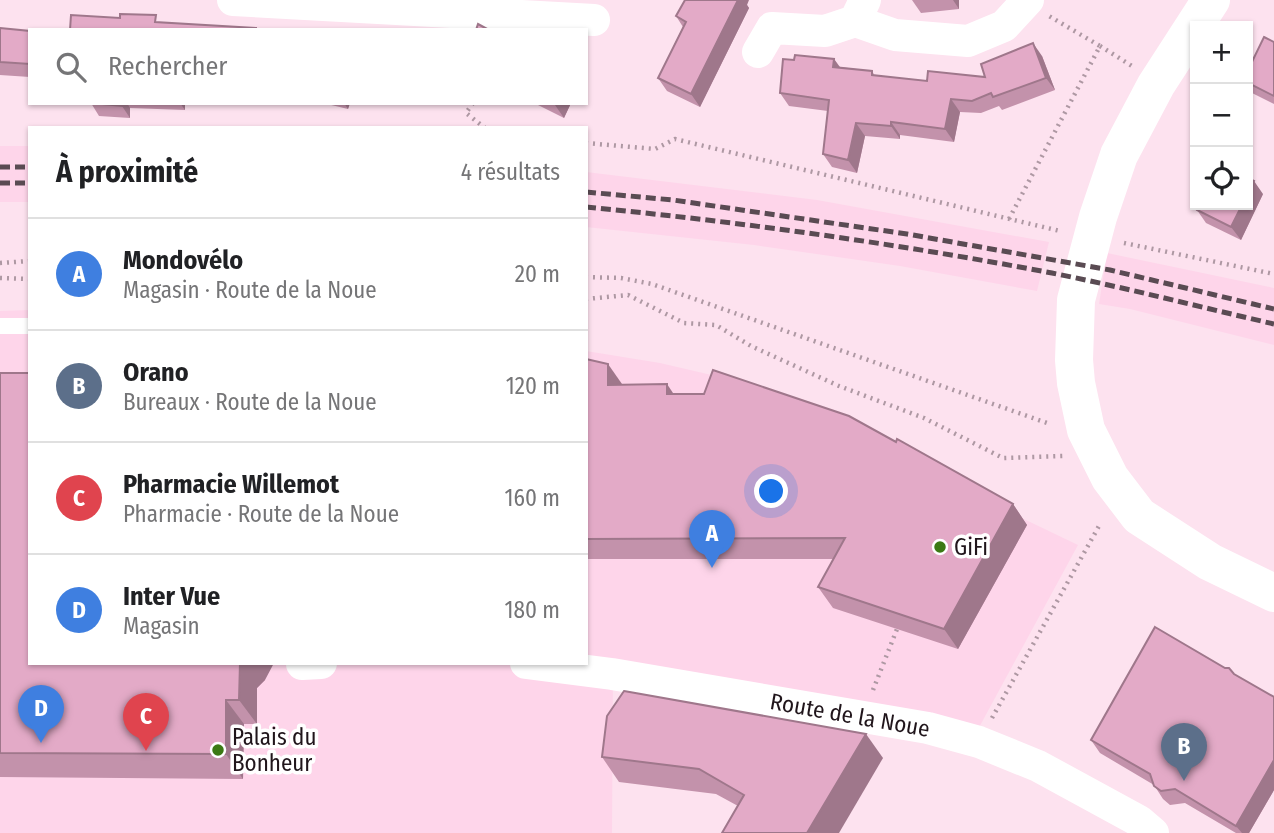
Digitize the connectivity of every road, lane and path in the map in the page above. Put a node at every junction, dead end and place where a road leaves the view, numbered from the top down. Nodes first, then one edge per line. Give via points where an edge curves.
1 (233, 0) edge
2 (1211, 0) edge
3 (1027, 1) edge
4 (530, 8) edge
5 (860, 11) edge
6 (594, 20) dead end
7 (1100, 46) junction
8 (758, 52) dead end
9 (1139, 71) dead end
10 (472, 105) edge
11 (483, 126) edge
12 (588, 144) edge
13 (1009, 219) junction
14 (1037, 226) dead end
15 (1132, 245) dead end
16 (28, 261) edge
17 (0, 263) edge
18 (1274, 274) edge
19 (588, 276) edge
20 (0, 278) edge
21 (28, 279) edge
22 (588, 299) edge
23 (0, 326) edge
24 (28, 326) edge
25 (1058, 424) dead end
26 (1069, 456) dead end
27 (1099, 526) dead end
28 (1274, 593) edge
29 (897, 629) edge
30 (542, 665) edge
31 (863, 717) junction
32 (979, 742) junction
33 (1153, 833) edge

1 - 4 street
2 - 28 street via 1156,85 1119,155 1076,300 1076,383 1086,430 1110,478 1139,516 1210,562
3 - 5 street via 1004,26 968,41 895,35
3 - 7 path
4 - 6 street
5 - 8 street via 825,32 772,28
7 - 9 path
7 - 13 path
10 - 11 path via 467,113
12 - 13 path via 655,149 675,139
13 - 14 path
15 - 18 path
16 - 17 path
19 - 25 path via 652,284 1045,424
20 - 21 path
22 - 26 path via 628,295 684,323 716,325 751,346 925,418 1003,457
23 - 24 lane
27 - 32 path
29 - 31 path
30 - 31 street, Route de la Noue
31 - 32 street, Route de la Noue via 929,727
32 - 33 street, Route de la Noue via 1038,766

